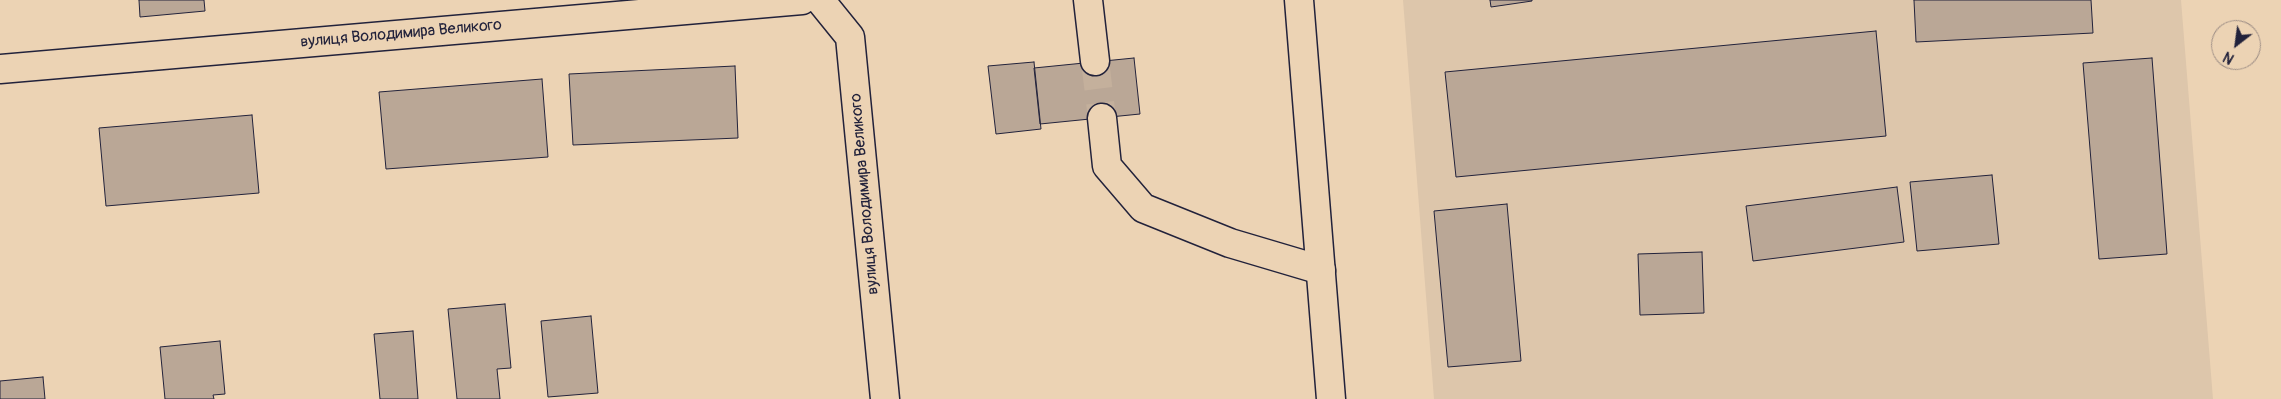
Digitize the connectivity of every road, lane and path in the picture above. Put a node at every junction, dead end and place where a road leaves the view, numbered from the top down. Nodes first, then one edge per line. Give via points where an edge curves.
1 (802, 0) edge
2 (820, 0) edge
3 (1088, 0) edge
4 (1299, 0) edge
5 (1095, 61) tunnel mouth
6 (0, 69) edge
7 (1102, 118) tunnel mouth
8 (1321, 270) junction
9 (885, 399) edge
10 (1331, 399) edge

1 - 6 street, вулиця Володимира Великого
2 - 9 street, вулиця Володимира Великого via 850,37
3 - 5 street
4 - 8 street
7 - 8 street via 1108,166 1143,208 1230,243
8 - 10 street

